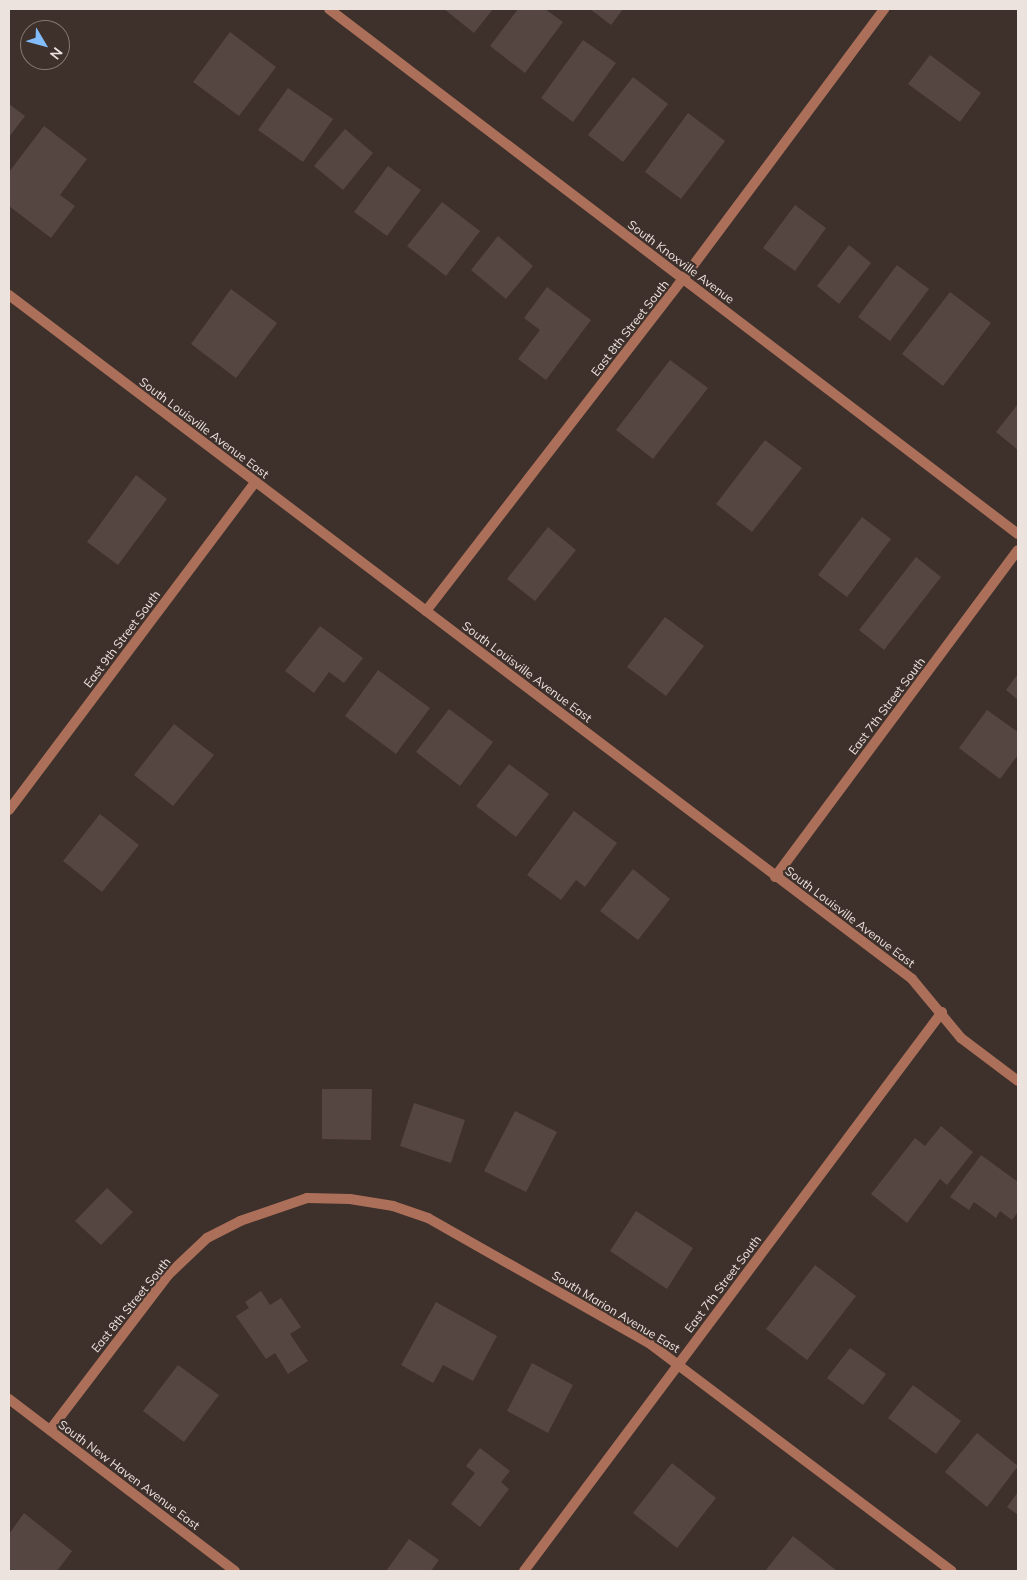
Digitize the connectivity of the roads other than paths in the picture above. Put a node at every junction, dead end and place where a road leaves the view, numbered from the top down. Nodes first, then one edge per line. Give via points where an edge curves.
1 (329, 9) edge
2 (884, 9) edge
3 (684, 279) junction
4 (9, 295) edge
5 (255, 482) junction
6 (1018, 534) edge
7 (1018, 550) edge
8 (426, 611) junction
9 (9, 810) edge
10 (775, 877) junction
11 (942, 1012) junction
12 (1018, 1081) edge
13 (306, 1198) joint
14 (679, 1363) junction
15 (9, 1399) edge
16 (50, 1430) junction
17 (235, 1571) edge
18 (524, 1571) edge
19 (952, 1571) edge

1 - 3 street, South Knoxville Avenue
2 - 3 street, East 8th Street South
3 - 6 street, South Knoxville Avenue
3 - 8 street, East 8th Street South
4 - 5 street, South Louisville Avenue East
5 - 8 street, South Louisville Avenue East
5 - 9 street, East 9th Street South
7 - 10 street, East 7th Street South
8 - 10 street, South Louisville Avenue East
10 - 11 street, South Louisville Avenue East via 912,979
11 - 12 street, South Louisville Avenue East via 961,1038
11 - 14 street, East 7th Street South
13 - 14 street, South Marion Avenue East via 393,1206 428,1218
13 - 16 street, East 8th Street South via 240,1221 207,1238 168,1275
14 - 18 street, East 7th Street South
14 - 19 street, South Marion Avenue East
15 - 16 street, South New Haven Avenue East
16 - 17 street, South New Haven Avenue East

